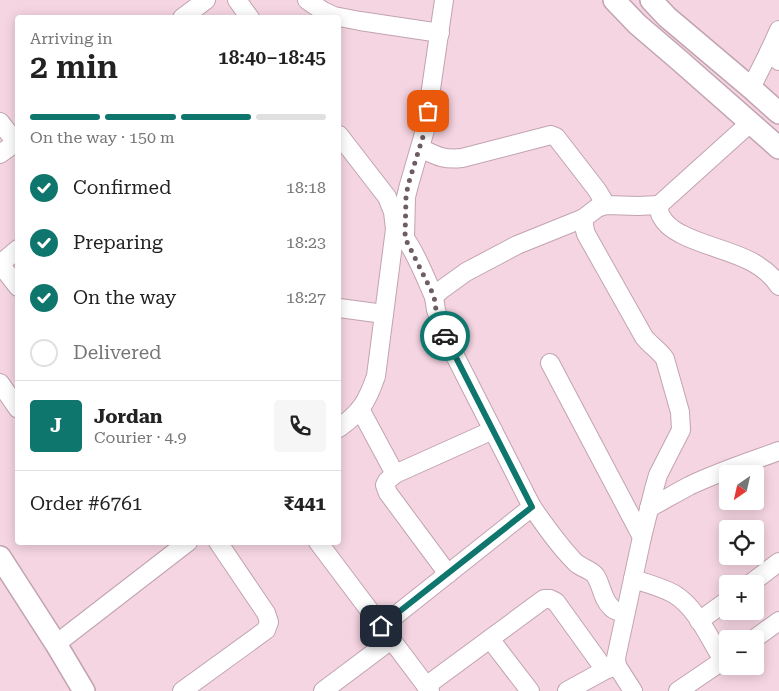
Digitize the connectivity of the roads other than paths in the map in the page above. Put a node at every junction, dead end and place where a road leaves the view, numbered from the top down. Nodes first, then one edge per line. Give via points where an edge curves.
1 (206, 0) edge
2 (237, 0) edge
3 (307, 0) edge
4 (444, 0) edge
5 (614, 0) edge
6 (651, 0) edge
7 (186, 15) edge
8 (248, 15) edge
9 (332, 15) edge
10 (341, 18) edge
11 (779, 30) edge
12 (440, 33) junction
13 (774, 57) edge
14 (751, 88) junction
15 (779, 113) edge
16 (0, 122) edge
17 (750, 123) junction
18 (341, 138) edge
19 (15, 141) edge
20 (15, 144) edge
21 (420, 148) junction
22 (779, 148) edge
23 (0, 154) edge
24 (606, 205) junction
25 (659, 205) junction
26 (584, 218) junction
27 (400, 234) junction
28 (15, 252) edge
29 (0, 264) edge
30 (15, 282) edge
31 (779, 286) edge
32 (434, 296) junction
33 (341, 308) edge
34 (384, 314) junction
35 (550, 363) dead end
36 (0, 383) edge
37 (15, 405) edge
38 (360, 409) junction
39 (341, 426) edge
40 (493, 430) junction
41 (779, 451) edge
42 (395, 474) junction
43 (532, 507) junction
44 (649, 508) junction
45 (642, 537) junction
46 (184, 545) edge
47 (220, 545) edge
48 (320, 545) edge
49 (0, 556) edge
50 (779, 562) edge
51 (448, 574) junction
52 (762, 575) edge
53 (632, 579) junction
54 (719, 607) edge
55 (625, 614) junction
56 (699, 621) junction
57 (779, 622) edge
58 (764, 632) edge
59 (386, 633) junction
60 (490, 639) junction
61 (56, 644) junction
62 (719, 650) edge
63 (719, 663) edge
64 (611, 668) junction
65 (428, 689) edge
66 (326, 690) edge
67 (84, 691) edge
68 (182, 691) edge
69 (530, 691) edge
70 (567, 691) edge
71 (632, 691) edge
72 (678, 691) edge

1 - 7 street
2 - 8 street
3 - 9 street
4 - 12 street
5 - 17 street
6 - 14 street via 666,18
10 - 12 street
11 - 13 street
12 - 21 street
13 - 14 street
14 - 15 street
16 - 19 street
17 - 22 street
17 - 25 street
18 - 27 street via 387,197
20 - 23 street
21 - 24 street via 444,159 452,159 551,135 556,137
21 - 27 street via 408,185
24 - 25 street
24 - 26 street
25 - 31 street via 660,216 672,229 700,244 759,266
26 - 32 street via 517,245 466,272
26 - 44 street via 586,234 644,337 665,359 680,412 681,430 658,475
27 - 32 street
27 - 34 street
28 - 29 street
29 - 30 street
32 - 40 street via 445,336
33 - 34 street
34 - 38 street via 376,376
35 - 45 street
36 - 37 street
38 - 39 street
38 - 42 street
40 - 42 street
40 - 43 street
41 - 44 street via 710,477
42 - 51 street via 384,485
43 - 51 street
43 - 55 street via 567,554 596,576 611,607
44 - 45 street
45 - 53 street
46 - 61 street
47 - 68 street via 270,622 266,630
48 - 59 street
49 - 61 street
50 - 52 street
51 - 59 street
53 - 55 street
53 - 56 street via 675,595 685,602
54 - 56 street
55 - 64 street
56 - 62 street
57 - 58 street
59 - 65 street
59 - 66 street
60 - 64 street via 550,599 556,602
60 - 65 street
60 - 69 street
61 - 67 street
63 - 72 street
64 - 70 street
64 - 71 street

